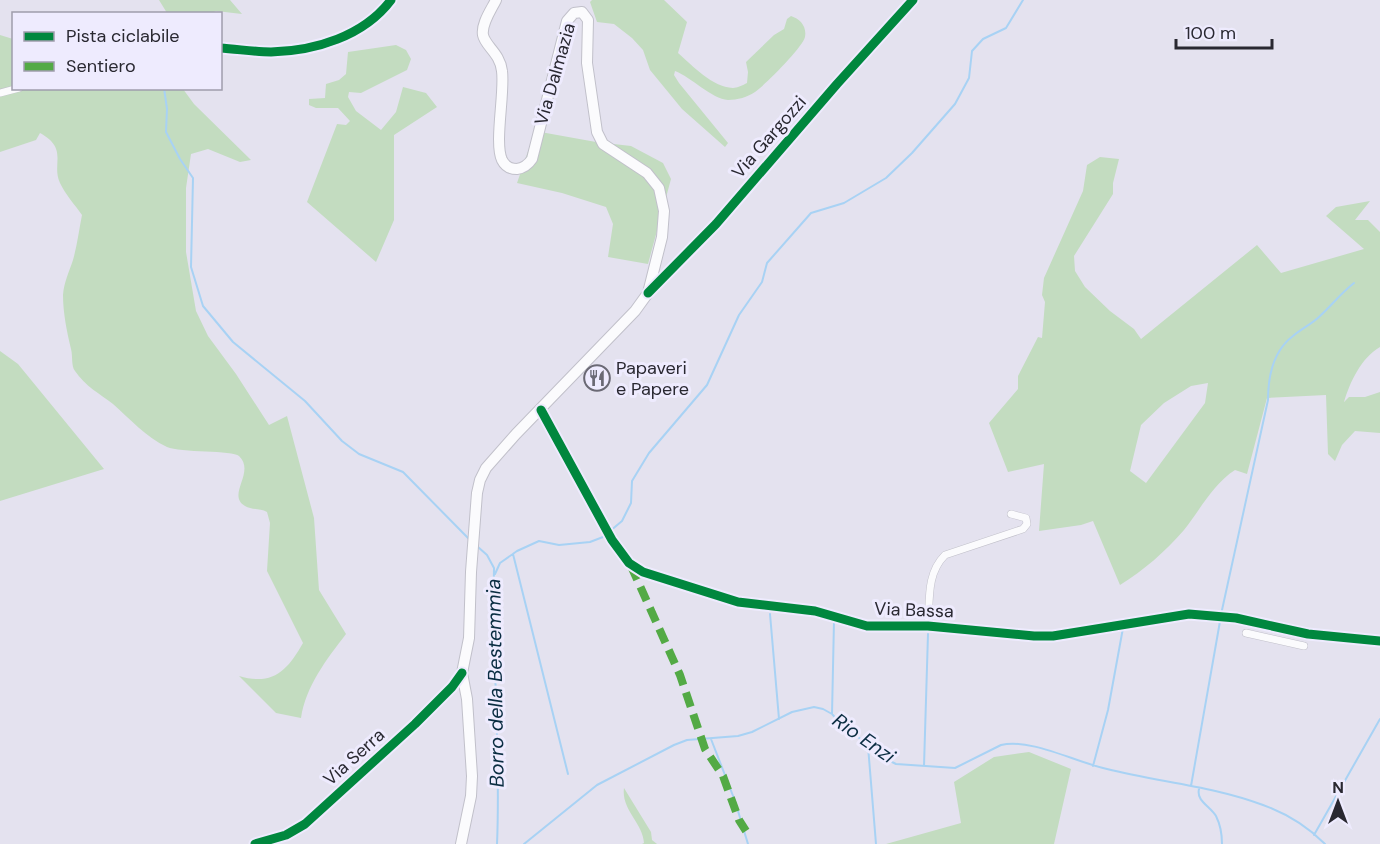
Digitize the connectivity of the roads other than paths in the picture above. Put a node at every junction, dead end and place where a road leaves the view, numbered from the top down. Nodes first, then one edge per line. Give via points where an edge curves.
1 (391, 0) edge
2 (496, 0) edge
3 (913, 0) edge
4 (222, 48) edge
5 (648, 293) junction
6 (541, 410) junction
7 (1011, 514) dead end
8 (928, 626) junction
9 (1278, 628) junction
10 (1246, 633) dead end
11 (1275, 639) junction
12 (1380, 642) edge
13 (1304, 646) dead end
14 (462, 673) junction
15 (255, 844) edge
16 (461, 844) edge

1 - 4 street via 368,23 317,46 271,52
2 - 5 main road, Via Dalmazia via 483,32 502,72 500,153 504,163 513,169 529,164 534,153 567,21 578,12 586,15 587,63 597,132 603,144 647,173 659,188 664,211 662,237
3 - 5 street, Via Gargozzi via 716,224
5 - 6 main road, Via Dalmazia via 613,336
6 - 8 street, Via Bassa via 612,540 629,563 643,572 738,602 815,611 867,626
6 - 14 main road, Via Dalmazia via 486,468 480,480 469,638
7 - 8 street, Via Bassa via 1026,518 1023,529 945,555 937,563 931,574
8 - 9 street, Via Bassa via 1053,636 1189,614
9 - 11 street
9 - 12 street, Via Bassa
10 - 11 street
11 - 13 street
14 - 15 street, Via Serra via 415,724 305,824 286,835
14 - 16 main road via 472,776

